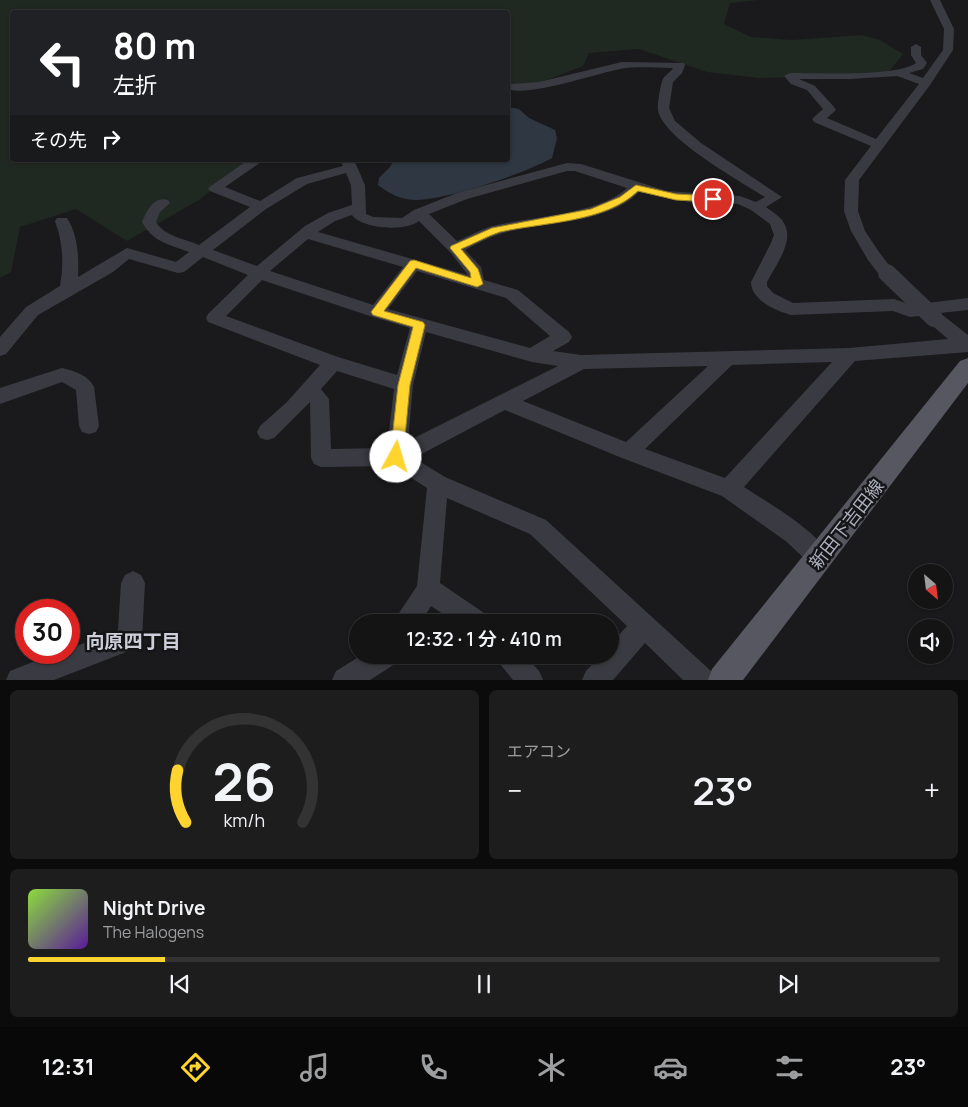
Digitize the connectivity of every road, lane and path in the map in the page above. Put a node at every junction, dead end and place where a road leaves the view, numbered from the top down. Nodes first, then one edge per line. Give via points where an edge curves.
1 (935, 0) edge
2 (916, 47) dead end
3 (898, 73) junction
4 (926, 83) junction
5 (512, 87) dead end
6 (879, 144) junction
7 (255, 162) edge
8 (349, 164) edge
9 (636, 188) junction
10 (163, 203) dead end
11 (260, 206) junction
12 (756, 207) junction
13 (358, 208) junction
14 (419, 213) junction
15 (62, 221) dead end
16 (306, 233) junction
17 (455, 248) junction
18 (202, 250) junction
19 (414, 264) junction
20 (259, 273) junction
21 (477, 284) junction
22 (68, 289) junction
23 (968, 304) edge
24 (376, 312) junction
25 (419, 325) junction
26 (0, 349) edge
27 (967, 352) edge
28 (532, 355) junction
29 (850, 355) junction
30 (729, 357) junction
31 (582, 362) junction
32 (333, 363) junction
33 (404, 385) junction
34 (308, 389) junction
35 (0, 396) edge
36 (503, 401) junction
37 (89, 426) dead end
38 (267, 432) dead end
39 (629, 452) junction
40 (396, 457) junction
41 (438, 484) junction
42 (729, 489) junction
43 (820, 558) junction
44 (133, 583) dead end
45 (428, 589) junction
46 (413, 614) edge
47 (464, 614) edge
48 (644, 626) junction
49 (371, 664) edge
50 (517, 664) edge
51 (19, 680) edge
52 (345, 680) edge
53 (530, 680) edge
54 (595, 680) edge
55 (702, 680) edge
56 (723, 680) edge

1 - 4 street via 949,29 948,50
2 - 3 street via 916,55 922,64
3 - 4 street
3 - 6 street via 790,76 811,88 830,110 818,119
4 - 6 street
5 - 12 street via 539,85 622,65 680,65 667,82 664,106 667,118 692,142 775,197
6 - 27 street, bridge via 852,180 851,211 858,231 887,273
7 - 11 street via 215,188
8 - 11 street via 302,180
8 - 13 street via 358,185
9 - 12 street via 683,198 740,200
9 - 14 street via 576,167 567,167 462,196
9 - 17 street via 624,199 593,212 496,230
10 - 18 street via 150,216 149,222 154,231
11 - 18 street
12 - 23 street via 776,222 781,235 759,287 767,297 791,309 894,306 910,311
13 - 14 street via 361,217 383,223 403,223
13 - 16 street via 327,218
14 - 17 street
15 - 22 street via 72,254
16 - 19 street
16 - 20 street
17 - 21 street via 475,271
18 - 20 street
18 - 22 street via 178,268 127,253
19 - 21 street
19 - 24 street
20 - 24 street
20 - 32 street via 214,318
21 - 28 street via 512,294 563,337
22 - 26 street via 32,311
24 - 25 street
25 - 28 street
25 - 33 street
27 - 29 street
27 - 43 main road, 新田下吉田線
28 - 31 street
29 - 30 street
29 - 42 street
30 - 31 street
30 - 39 street
31 - 36 street
32 - 33 street
32 - 34 street
33 - 40 street
34 - 38 street via 285,419
34 - 40 street via 320,399 321,458
35 - 37 street via 62,375 73,378 85,387
36 - 39 street
36 - 40 street
39 - 42 street
40 - 41 street
41 - 45 street
41 - 48 street via 538,527
42 - 43 street via 795,534
43 - 56 main road, 新田下吉田線
44 - 51 street via 130,638
45 - 46 street
45 - 47 street
48 - 54 street
48 - 55 street
49 - 52 street
50 - 53 street

